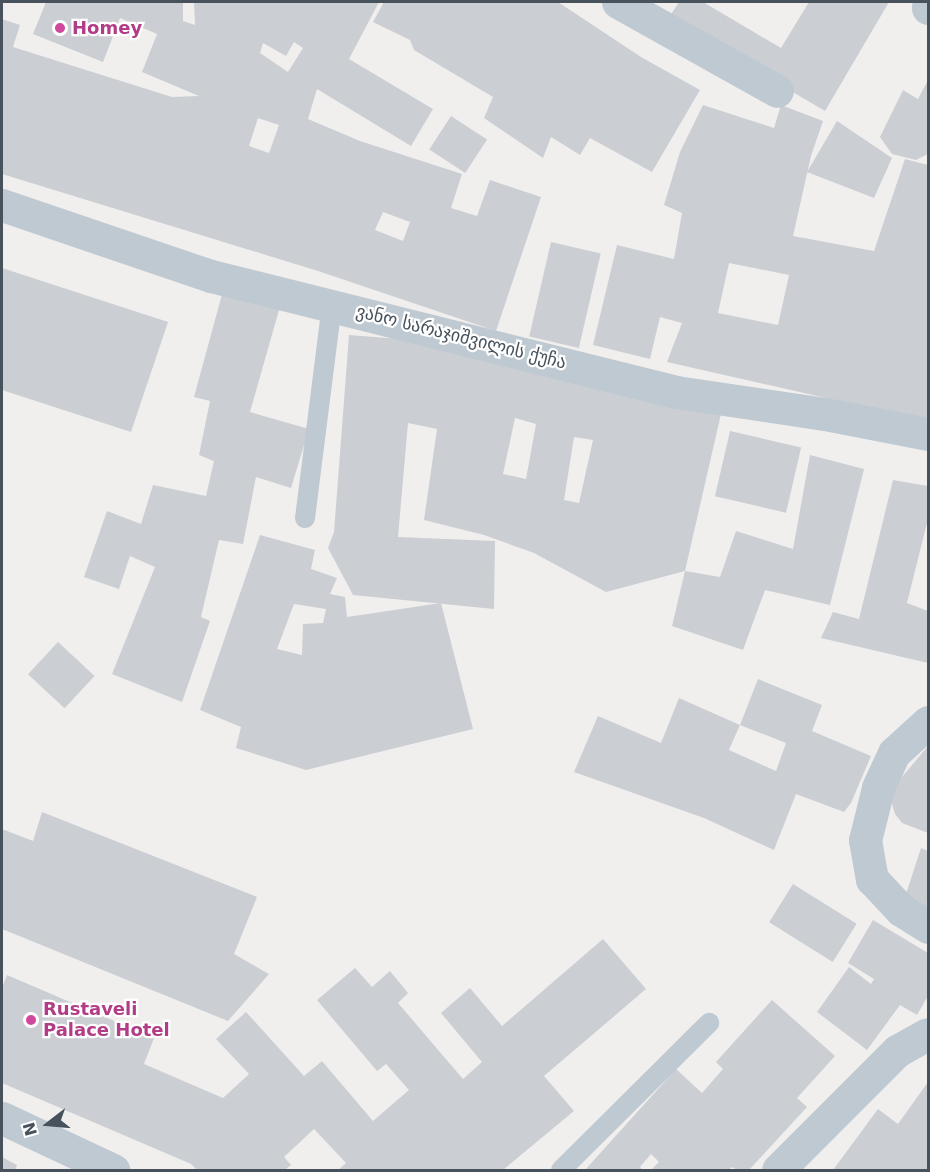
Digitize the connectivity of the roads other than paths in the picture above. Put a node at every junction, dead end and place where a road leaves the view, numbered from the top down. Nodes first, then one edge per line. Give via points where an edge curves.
1 (618, 2) edge
2 (777, 91) dead end
3 (2, 205) edge
4 (332, 305) junction
5 (928, 434) edge
6 (305, 518) dead end
7 (928, 722) edge
8 (928, 927) edge
9 (709, 1023) dead end
10 (928, 1035) edge
11 (2, 1118) edge
12 (113, 1170) edge
13 (561, 1170) edge
14 (778, 1170) edge

1 - 2 street
3 - 4 street, ვანო სარაჯიშვილის ქუჩა via 211,276
4 - 5 street, ვანო სარაჯიშვილის ქუჩა via 676,392
4 - 6 lane
7 - 8 street via 894,753 878,788 865,840 872,879 901,910
9 - 13 lane
10 - 14 street via 897,1051
11 - 12 street

